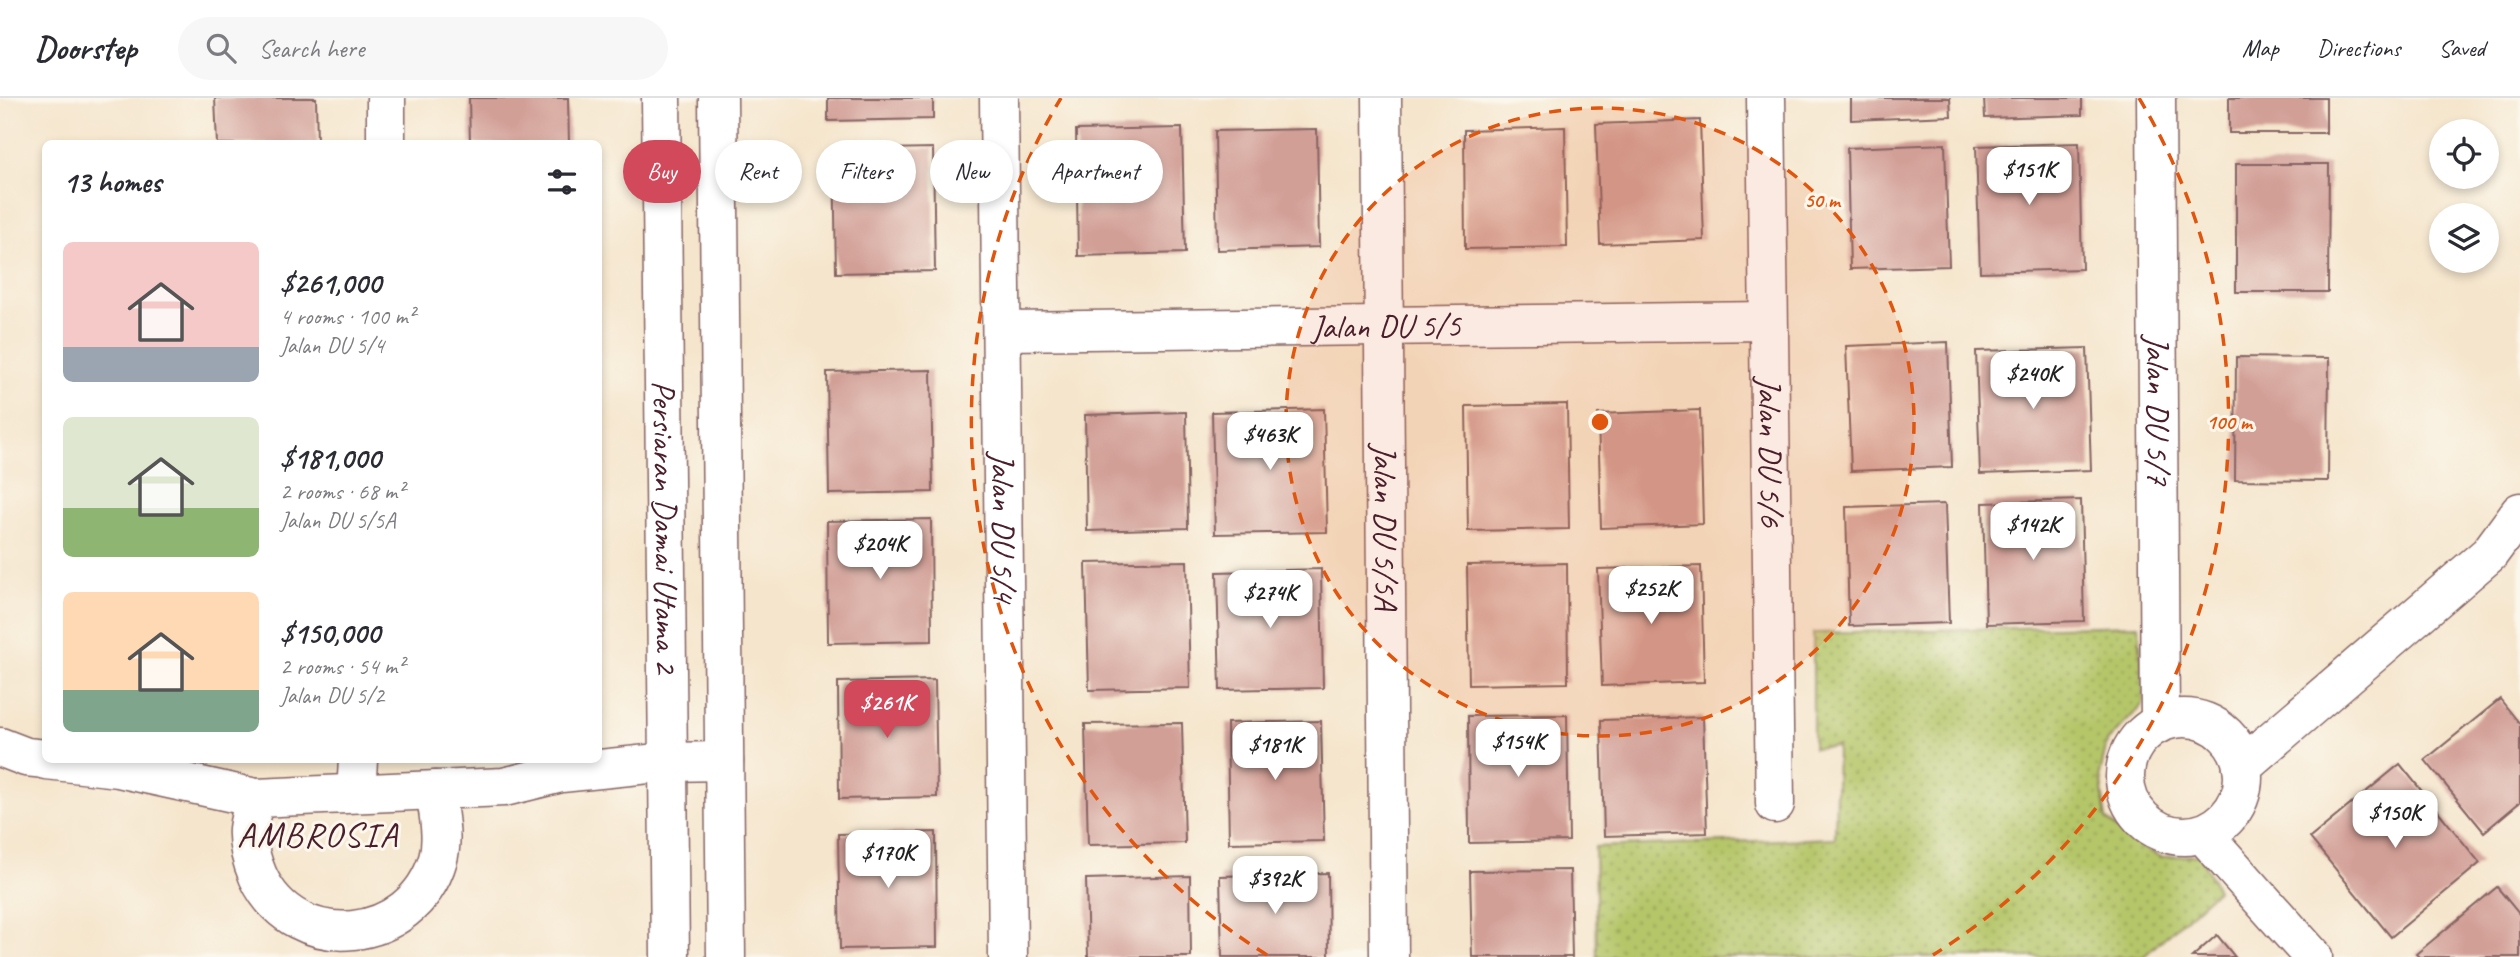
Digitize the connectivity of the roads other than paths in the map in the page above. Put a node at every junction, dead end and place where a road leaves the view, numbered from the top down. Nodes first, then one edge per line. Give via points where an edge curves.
1 (386, 98) edge
2 (661, 98) edge
3 (718, 98) edge
4 (999, 98) edge
5 (1382, 98) edge
6 (1766, 98) edge
7 (2156, 98) edge
8 (386, 140) edge
9 (1768, 321) junction
10 (1383, 327) junction
11 (1003, 331) junction
12 (2515, 529) edge
13 (2160, 722) junction
14 (0, 747) edge
15 (42, 759) edge
16 (724, 761) junction
17 (668, 762) junction
18 (73, 763) edge
19 (2242, 766) junction
20 (357, 776) edge
21 (435, 790) junction
22 (256, 797) junction
23 (1775, 804) dead end
24 (2203, 834) junction
25 (346, 945) edge
26 (670, 957) edge
27 (726, 957) edge
28 (1007, 957) edge
29 (1389, 957) edge
30 (2313, 957) edge

1 - 8 street
2 - 17 street, Persiaran Damai Utama 2
3 - 16 street, Persiaran Damai Utama 2
4 - 11 street, Jalan DU 5/4
5 - 10 street, Jalan DU 5/5A
6 - 9 street, Jalan DU 5/6
7 - 13 street, Jalan DU 5/7
9 - 10 street, Jalan DU 5/5
9 - 23 street, Jalan DU 5/6
10 - 11 street, Jalan DU 5/5
10 - 29 street, Jalan DU 5/5A
11 - 28 street, Jalan DU 5/4
12 - 19 street
13 - 19 street via 2196,718 2212,724 2226,735
13 - 24 street via 2131,749 2125,769 2128,799 2146,823 2163,834
14 - 15 street
16 - 17 street
16 - 27 street, Persiaran Damai Utama 2
17 - 21 street via 561,773 504,787
17 - 26 street, Persiaran Damai Utama 2
18 - 22 street
19 - 24 street via 2239,799 2218,826
20 - 21 street
20 - 22 street
21 - 25 street via 438,858 426,887 404,911
22 - 25 street via 248,829 251,861 264,890 286,914
24 - 30 street

